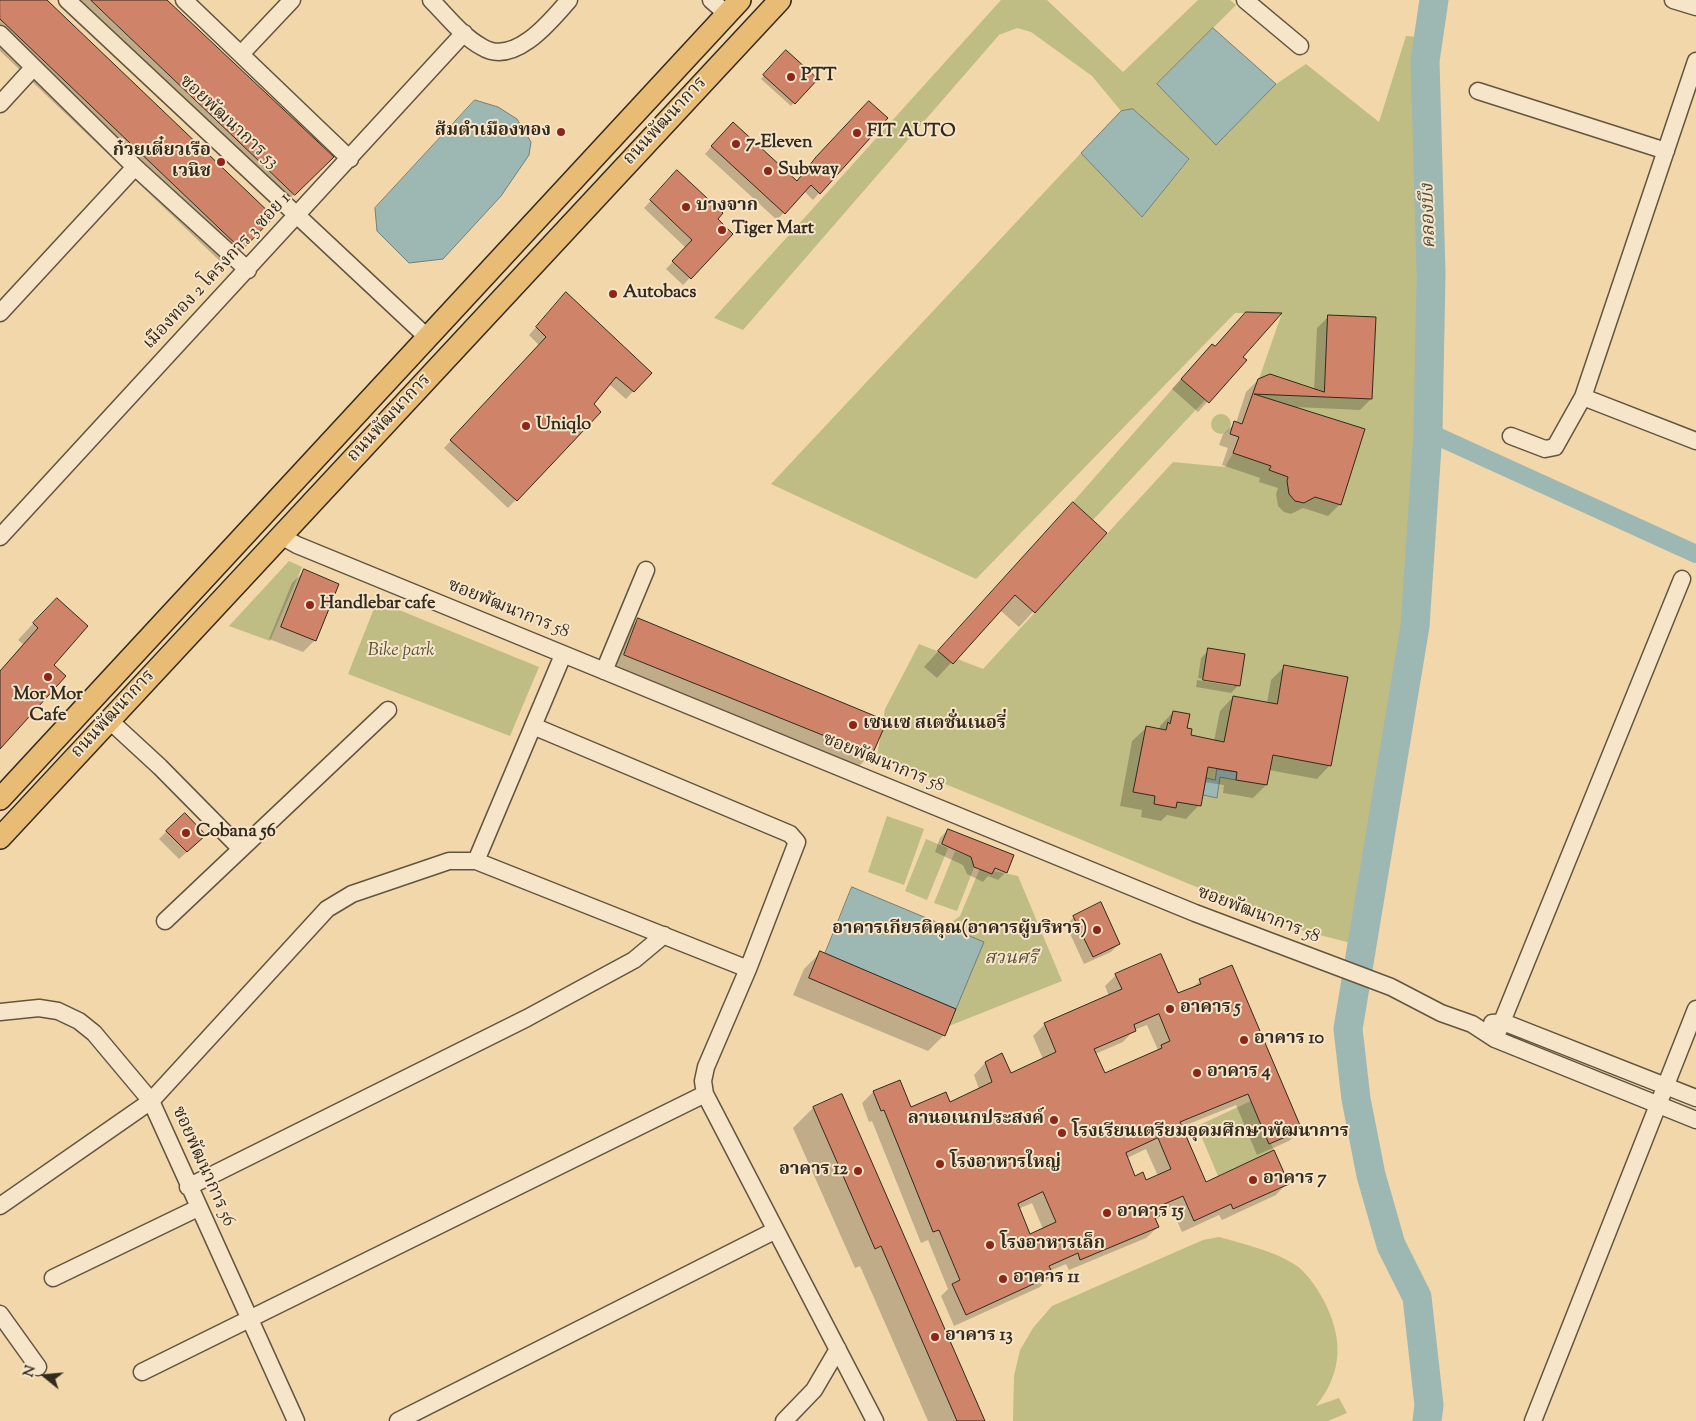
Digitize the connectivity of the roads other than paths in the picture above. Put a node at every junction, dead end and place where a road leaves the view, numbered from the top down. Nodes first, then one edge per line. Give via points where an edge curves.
1 (67, 0) edge
2 (184, 0) edge
3 (292, 0) edge
4 (431, 0) edge
5 (570, 0) edge
6 (711, 0) edge
7 (780, 0) edge
8 (1245, 0) edge
9 (1673, 0) edge
10 (733, 7) edge
11 (1696, 7) edge
12 (464, 33) junction
13 (0, 34) edge
14 (1300, 46) dead end
15 (241, 54) junction
16 (1696, 61) edge
17 (33, 68) junction
18 (1478, 91) dead end
19 (0, 104) edge
20 (1666, 151) junction
21 (350, 159) junction
22 (135, 167) junction
23 (297, 215) junction
24 (248, 270) junction
25 (0, 314) edge
26 (427, 337) junction
27 (456, 349) junction
28 (1583, 396) junction
29 (1511, 436) dead end
30 (1696, 441) edge
31 (261, 516) junction
32 (281, 536) junction
33 (0, 537) edge
34 (646, 570) dead end
35 (1682, 579) dead end
36 (563, 654) junction
37 (604, 671) junction
38 (388, 710) dead end
39 (109, 720) junction
40 (533, 726) junction
41 (0, 799) edge
42 (0, 838) edge
43 (241, 849) junction
44 (476, 861) junction
45 (165, 921) dead end
46 (664, 935) junction
47 (748, 969) junction
48 (1696, 1009) edge
49 (0, 1012) edge
50 (1503, 1022) junction
51 (1472, 1024) junction
52 (1495, 1039) junction
53 (1666, 1085) junction
54 (704, 1094) junction
55 (1696, 1098) edge
56 (151, 1101) junction
57 (1659, 1104) junction
58 (1696, 1120) edge
59 (188, 1187) junction
60 (0, 1206) edge
61 (198, 1208) junction
62 (774, 1231) junction
63 (53, 1278) dead end
64 (0, 1314) edge
65 (250, 1318) junction
66 (838, 1349) junction
67 (38, 1367) dead end
68 (142, 1372) dead end
69 (296, 1421) edge
70 (398, 1421) edge
71 (784, 1421) edge
72 (875, 1421) edge
73 (1533, 1421) edge

1 - 23 street, ซอยพัฒนาการ 53
2 - 15 street
3 - 15 street
4 - 12 street
5 - 12 street via 527,44 506,52 483,49
6 - 10 street
7 - 27 main road, ถนนพัฒนาการ
8 - 14 street
9 - 11 street
10 - 26 main road, ถนนพัฒนาการ
12 - 21 street, เมืองทอง 2 โครงการ 3 ซอย 1
13 - 17 street
15 - 21 street
16 - 20 street
17 - 19 street
17 - 22 street
18 - 20 street
20 - 28 street
21 - 23 street, เมืองทอง 2 โครงการ 3 ซอย 1
22 - 24 street
22 - 25 street
23 - 24 street, เมืองทอง 2 โครงการ 3 ซอย 1
23 - 26 street, ซอยพัฒนาการ 53
24 - 33 street, เมืองทอง 2 โครงการ 3 ซอย 1
26 - 27 main road
26 - 31 main road, ถนนพัฒนาการ
27 - 32 main road, ถนนพัฒนาการ
28 - 29 street via 1555,447 1545,449
28 - 30 street
31 - 32 main road
31 - 41 main road, ถนนพัฒนาการ
32 - 36 street, ซอยพัฒนาการ 58
32 - 39 main road, ถนนพัฒนาการ
34 - 37 street
35 - 50 street
36 - 37 street, ซอยพัฒนาการ 58
36 - 40 street
37 - 51 street, ซอยพัฒนาการ 58 via 1037,849 1391,987 1441,1013
38 - 43 street
39 - 42 main road, ถนนพัฒนาการ
39 - 43 street via 166,772
40 - 44 street
40 - 47 street via 794,838 796,849
43 - 45 street
44 - 46 street
44 - 56 street via 449,861 352,894 327,909
46 - 47 street
46 - 59 street via 634,960 526,1018
47 - 54 street via 706,1067
48 - 53 street
49 - 56 street, ซอยพัฒนาการ 56 via 39,1008 58,1011 79,1022 94,1033
50 - 51 street, ซอยพัฒนาการ 58
50 - 52 street
50 - 53 street, ซอยพัฒนาการ 58
51 - 52 street, ซอยพัฒนาการ 58
52 - 57 street, ซอยพัฒนาการ 58
53 - 55 street, ซอยพัฒนาการ 58
53 - 57 street
54 - 62 street
54 - 65 street
56 - 59 street, ซอยพัฒนาการ 56
56 - 60 street
57 - 58 street, ซอยพัฒนาการ 58
57 - 73 street
59 - 61 street, ซอยพัฒนาการ 56
61 - 63 street
61 - 65 street, ซอยพัฒนาการ 56
62 - 66 street
62 - 70 street
64 - 67 street
65 - 68 street
65 - 69 street, ซอยพัฒนาการ 56
66 - 71 street via 814,1390
66 - 72 street

